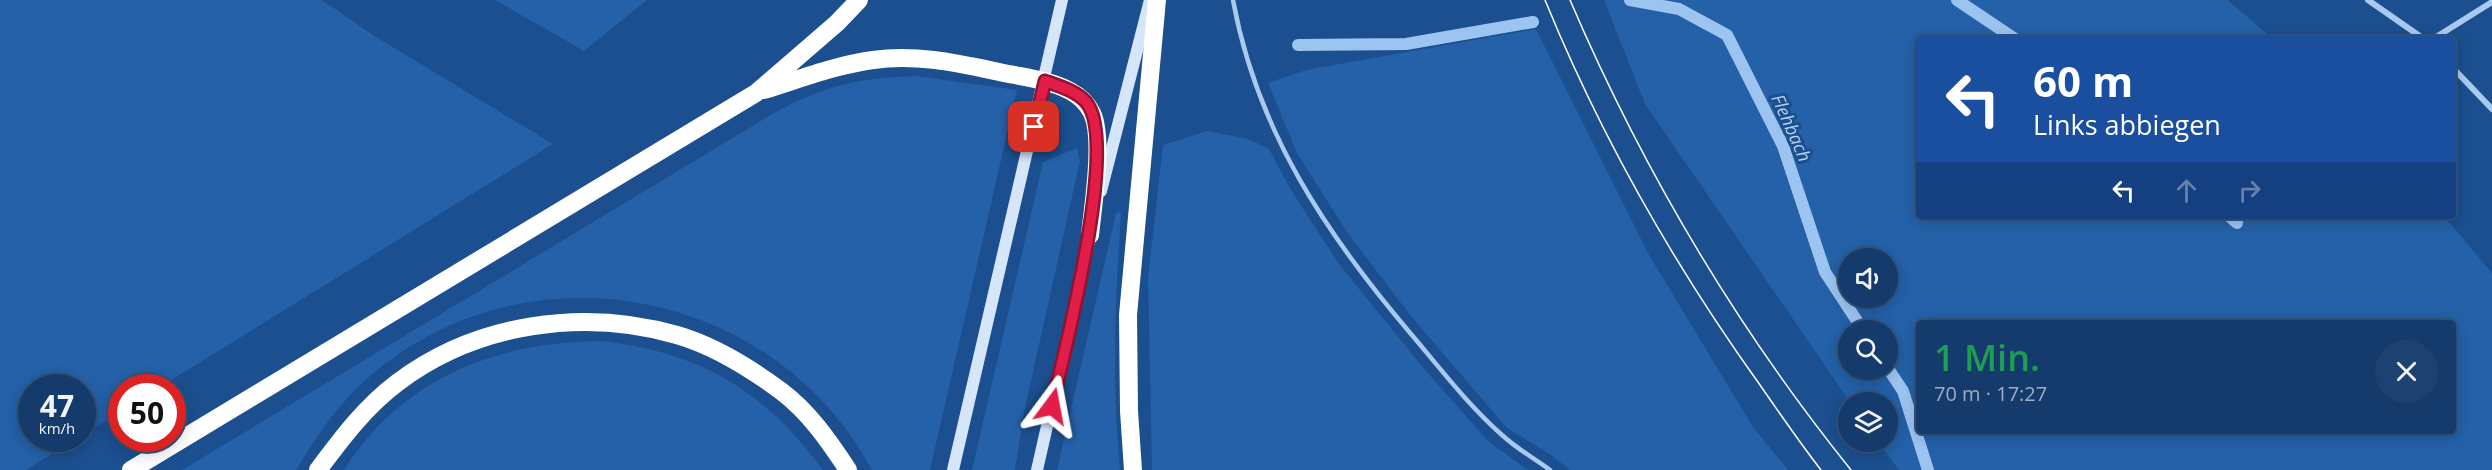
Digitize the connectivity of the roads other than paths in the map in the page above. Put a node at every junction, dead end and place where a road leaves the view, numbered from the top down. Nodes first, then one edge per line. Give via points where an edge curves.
1 (859, 0) edge
2 (1062, 0) edge
3 (1150, 0) edge
4 (1157, 0) edge
5 (1233, 0) edge
6 (2368, 0) edge
7 (2492, 2) edge
8 (2420, 36) edge
9 (2438, 36) edge
10 (2456, 72) edge
11 (1045, 81) junction
12 (756, 93) junction
13 (2492, 109) edge
14 (1090, 235) junction
15 (131, 470) edge
16 (318, 470) edge
17 (848, 470) edge
18 (953, 470) edge
19 (1037, 470) edge
20 (1133, 470) edge
21 (1550, 470) edge

1 - 12 highway
2 - 11 main road
3 - 14 main road
4 - 20 highway via 1128,315
5 - 21 lane via 1246,58 1272,128 1314,206 1386,304 1451,381 1503,436
6 - 8 street
7 - 9 street
10 - 13 street
11 - 12 highway via 946,61 875,59
11 - 14 highway via 1070,90 1086,102 1098,133
11 - 18 main road
12 - 15 highway
14 - 19 main road
16 - 17 highway via 353,423 397,383 448,352 503,331 562,321 621,323 679,336 733,359 782,392 824,434

